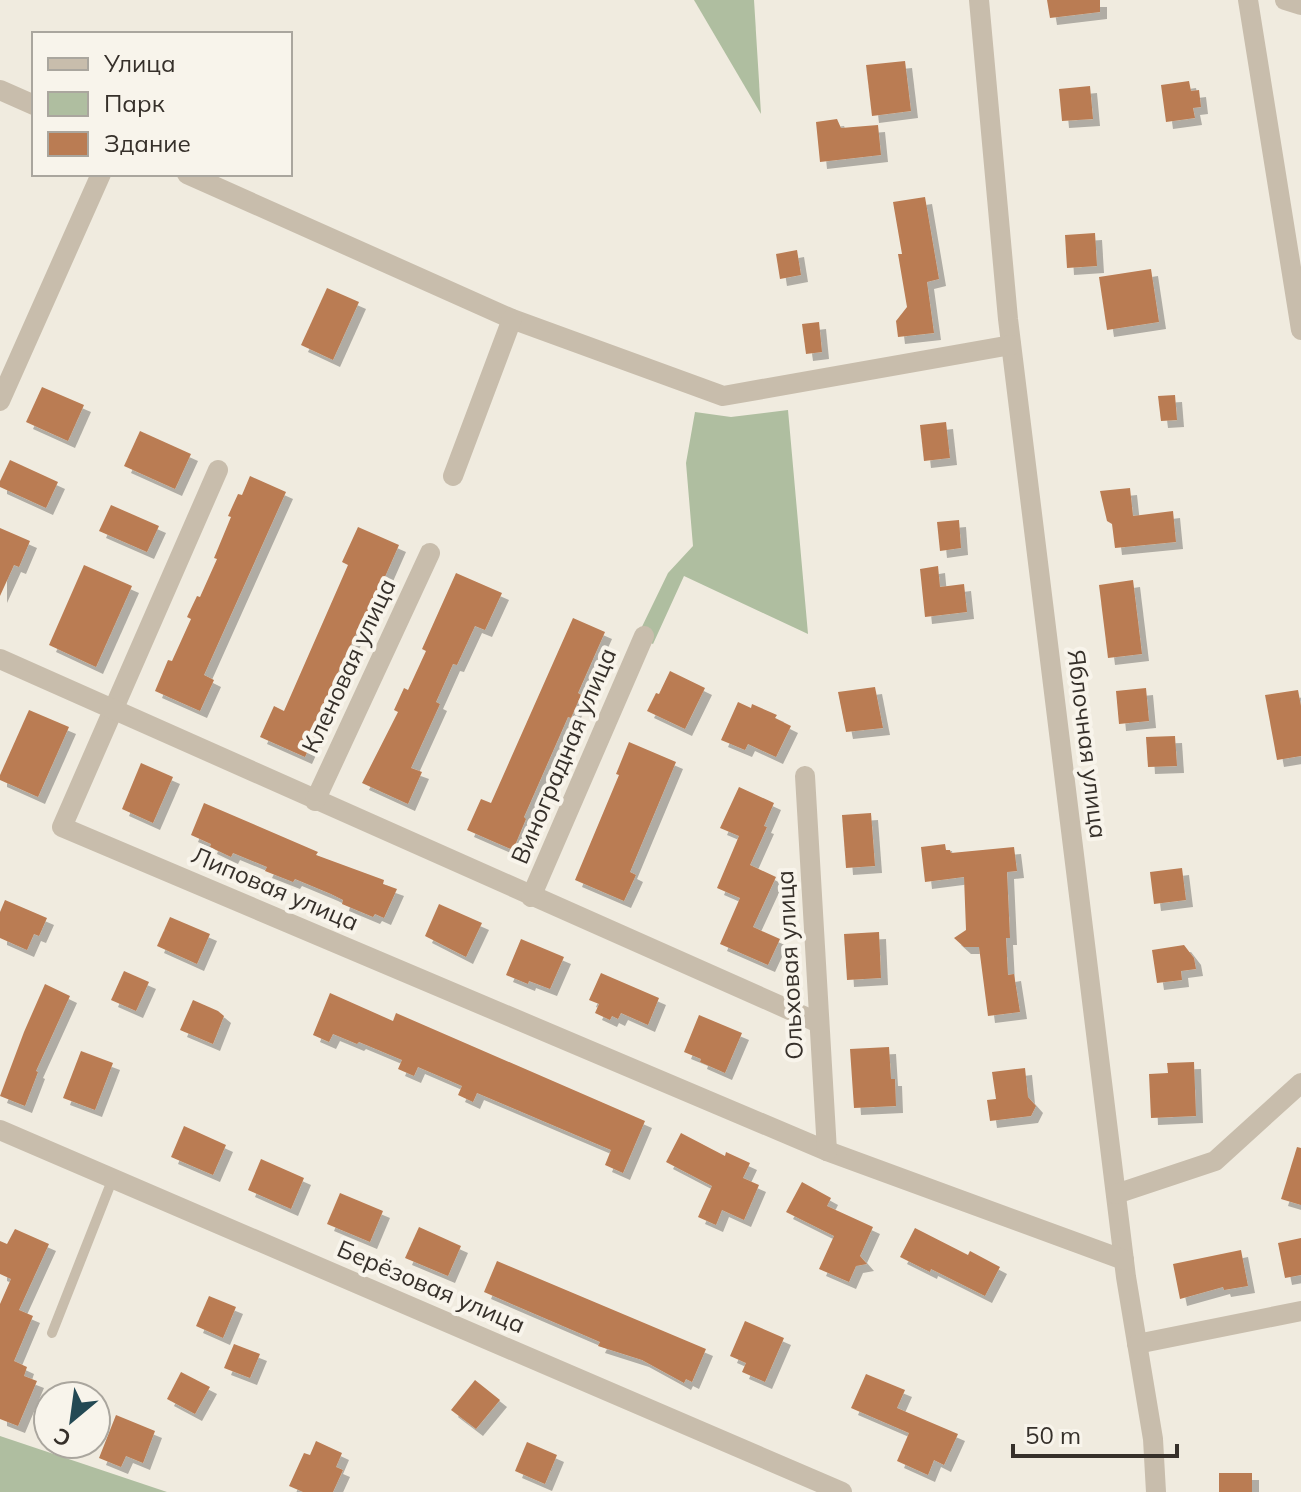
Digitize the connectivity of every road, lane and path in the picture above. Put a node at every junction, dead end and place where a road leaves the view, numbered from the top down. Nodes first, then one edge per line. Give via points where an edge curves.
1 (979, 0) edge
2 (1248, 0) edge
3 (1285, 0) edge
4 (1301, 5) edge
5 (0, 90) edge
6 (32, 104) edge
7 (100, 176) edge
8 (191, 176) edge
9 (512, 319) junction
10 (1301, 330) edge
11 (1011, 345) junction
12 (0, 401) edge
13 (218, 470) dead end
14 (453, 476) dead end
15 (430, 553) dead end
16 (644, 636) dead end
17 (0, 659) edge
18 (112, 709) junction
19 (805, 776) dead end
20 (315, 801) junction
21 (531, 897) junction
22 (819, 1023) junction
23 (1301, 1083) edge
24 (0, 1130) edge
25 (827, 1151) junction
26 (113, 1178) junction
27 (1116, 1194) junction
28 (1124, 1260) junction
29 (1301, 1311) edge
30 (52, 1333) dead end
31 (1137, 1344) junction
32 (842, 1492) edge
33 (1156, 1492) edge

1 - 11 street, Яблочная улица
2 - 10 street
3 - 4 street
5 - 6 street
7 - 12 street
8 - 9 street
9 - 11 street via 723,396
9 - 14 street
11 - 27 street, Яблочная улица
13 - 18 street, Липовая улица
15 - 20 street, Кленовая улица
16 - 21 street, Виноградная улица
17 - 18 street
18 - 20 street
18 - 25 street, Липовая улица via 62,827
19 - 22 street, Ольховая улица
20 - 21 street
21 - 22 street
22 - 25 street, Ольховая улица
23 - 27 street via 1215,1161
24 - 26 street, Берёзовая улица
25 - 28 street
26 - 30 lane
26 - 32 street, Берёзовая улица
27 - 28 street, Яблочная улица
28 - 31 street, Яблочная улица
29 - 31 street
31 - 33 street, Яблочная улица

